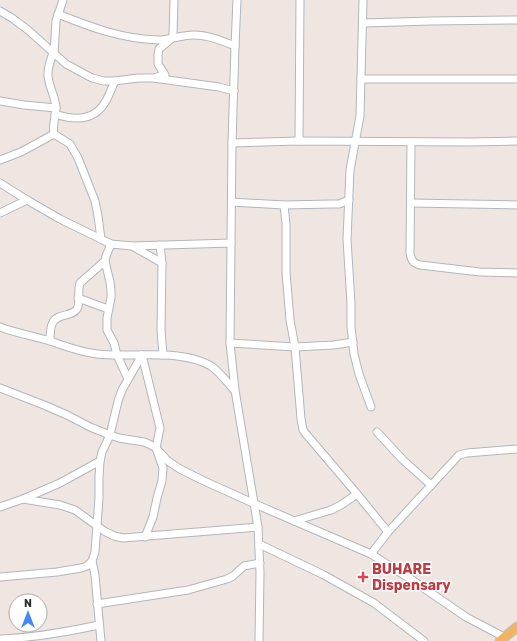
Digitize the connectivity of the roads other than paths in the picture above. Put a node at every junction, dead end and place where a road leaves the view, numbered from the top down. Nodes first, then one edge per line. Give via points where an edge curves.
1 (63, 0) edge
2 (174, 0) edge
3 (237, 0) edge
4 (300, 0) edge
5 (363, 0) edge
6 (0, 11) edge
7 (58, 14) junction
8 (517, 20) edge
9 (363, 23) junction
10 (170, 39) junction
11 (235, 46) junction
12 (54, 53) junction
13 (153, 78) junction
14 (361, 79) junction
15 (517, 79) edge
16 (115, 81) junction
17 (234, 91) junction
18 (0, 101) edge
19 (56, 111) junction
20 (54, 134) junction
21 (298, 141) junction
22 (355, 141) junction
23 (517, 141) edge
24 (411, 142) junction
25 (232, 143) junction
26 (0, 160) edge
27 (0, 183) edge
28 (28, 200) junction
29 (349, 200) junction
30 (232, 202) junction
31 (411, 203) junction
32 (284, 205) junction
33 (517, 205) edge
34 (0, 213) edge
35 (101, 240) junction
36 (231, 243) junction
37 (111, 244) junction
38 (160, 245) junction
39 (132, 246) junction
40 (105, 261) junction
41 (162, 263) junction
42 (517, 273) edge
43 (78, 298) junction
44 (108, 309) junction
45 (0, 327) edge
46 (50, 341) junction
47 (353, 342) junction
48 (230, 343) junction
49 (295, 347) junction
50 (117, 355) junction
51 (142, 355) junction
52 (163, 355) junction
53 (128, 379) junction
54 (0, 388) edge
55 (234, 390) junction
56 (371, 407) dead end
57 (377, 432) dead end
58 (110, 435) junction
59 (156, 448) junction
60 (517, 449) edge
61 (100, 461) junction
62 (431, 485) junction
63 (357, 494) junction
64 (22, 499) junction
65 (255, 504) junction
66 (0, 507) edge
67 (294, 521) junction
68 (97, 525) junction
69 (258, 527) junction
70 (388, 532) junction
71 (145, 537) junction
72 (259, 544) junction
73 (371, 554) junction
74 (92, 561) junction
75 (260, 563) junction
76 (0, 577) edge
77 (97, 604) junction
78 (99, 625) junction
79 (516, 630) edge
80 (0, 638) edge
81 (28, 639) edge
82 (502, 639) edge
83 (101, 641) edge
84 (259, 641) edge
85 (424, 641) edge

1 - 7 street
2 - 10 street via 174,35
3 - 11 street
4 - 21 street
5 - 9 street
6 - 12 street via 28,30
7 - 10 street via 121,36
7 - 12 street
8 - 9 street
9 - 14 street
10 - 11 street via 206,36
10 - 13 street via 159,49 158,55 158,64 165,75
11 - 17 street
12 - 16 street via 66,64 92,78
12 - 19 street via 48,76
13 - 16 street
13 - 17 street
14 - 15 street
14 - 22 street via 360,116
16 - 19 street via 107,100 92,115 83,118 64,117
17 - 25 street
18 - 19 street
19 - 20 street
20 - 26 street
20 - 35 street via 70,144 78,158 95,201
21 - 22 street
21 - 25 street
22 - 24 street
22 - 29 street via 350,170
23 - 24 street
24 - 31 street
25 - 30 street
27 - 28 street
28 - 34 street
28 - 35 street
29 - 32 street via 339,204
29 - 47 street via 347,239
30 - 32 street
30 - 36 street
31 - 33 street
31 - 42 street via 410,253 416,264 480,272
32 - 49 street via 286,272
35 - 37 street
36 - 38 street
36 - 48 street
37 - 39 street
37 - 40 street
38 - 39 street
38 - 41 street
39 - 41 street
40 - 43 street via 80,283
40 - 44 street via 111,291
41 - 52 street via 160,330
43 - 44 street
43 - 46 street via 77,309 53,321
44 - 50 street via 106,325
45 - 46 street
46 - 50 street via 80,351
47 - 49 street
47 - 56 street via 359,374
48 - 49 street
48 - 55 street
49 - 63 street via 303,430
50 - 51 street
50 - 53 street
51 - 52 street
51 - 53 street
51 - 59 street via 160,428
52 - 55 street via 202,362 219,373
53 - 58 street via 118,401
54 - 58 street
55 - 65 street
57 - 62 street
58 - 59 street via 144,442
58 - 61 street
59 - 65 street via 180,469
59 - 71 street via 163,476
60 - 62 street via 466,453 459,456
61 - 64 street via 60,483
61 - 68 street
62 - 70 street
63 - 67 street via 331,510
63 - 70 street
64 - 66 street
64 - 68 street via 75,510
65 - 67 street
65 - 69 street
67 - 73 street
68 - 71 street via 114,536
68 - 74 street
69 - 71 street
69 - 72 street
70 - 73 street
72 - 75 street
72 - 85 street via 322,574 374,603
73 - 82 street
74 - 76 street via 81,568
74 - 77 street
75 - 77 street via 244,566 227,579 188,590
75 - 84 street
77 - 78 street
78 - 81 street
78 - 83 street
79 - 82 main road
80 - 81 street

